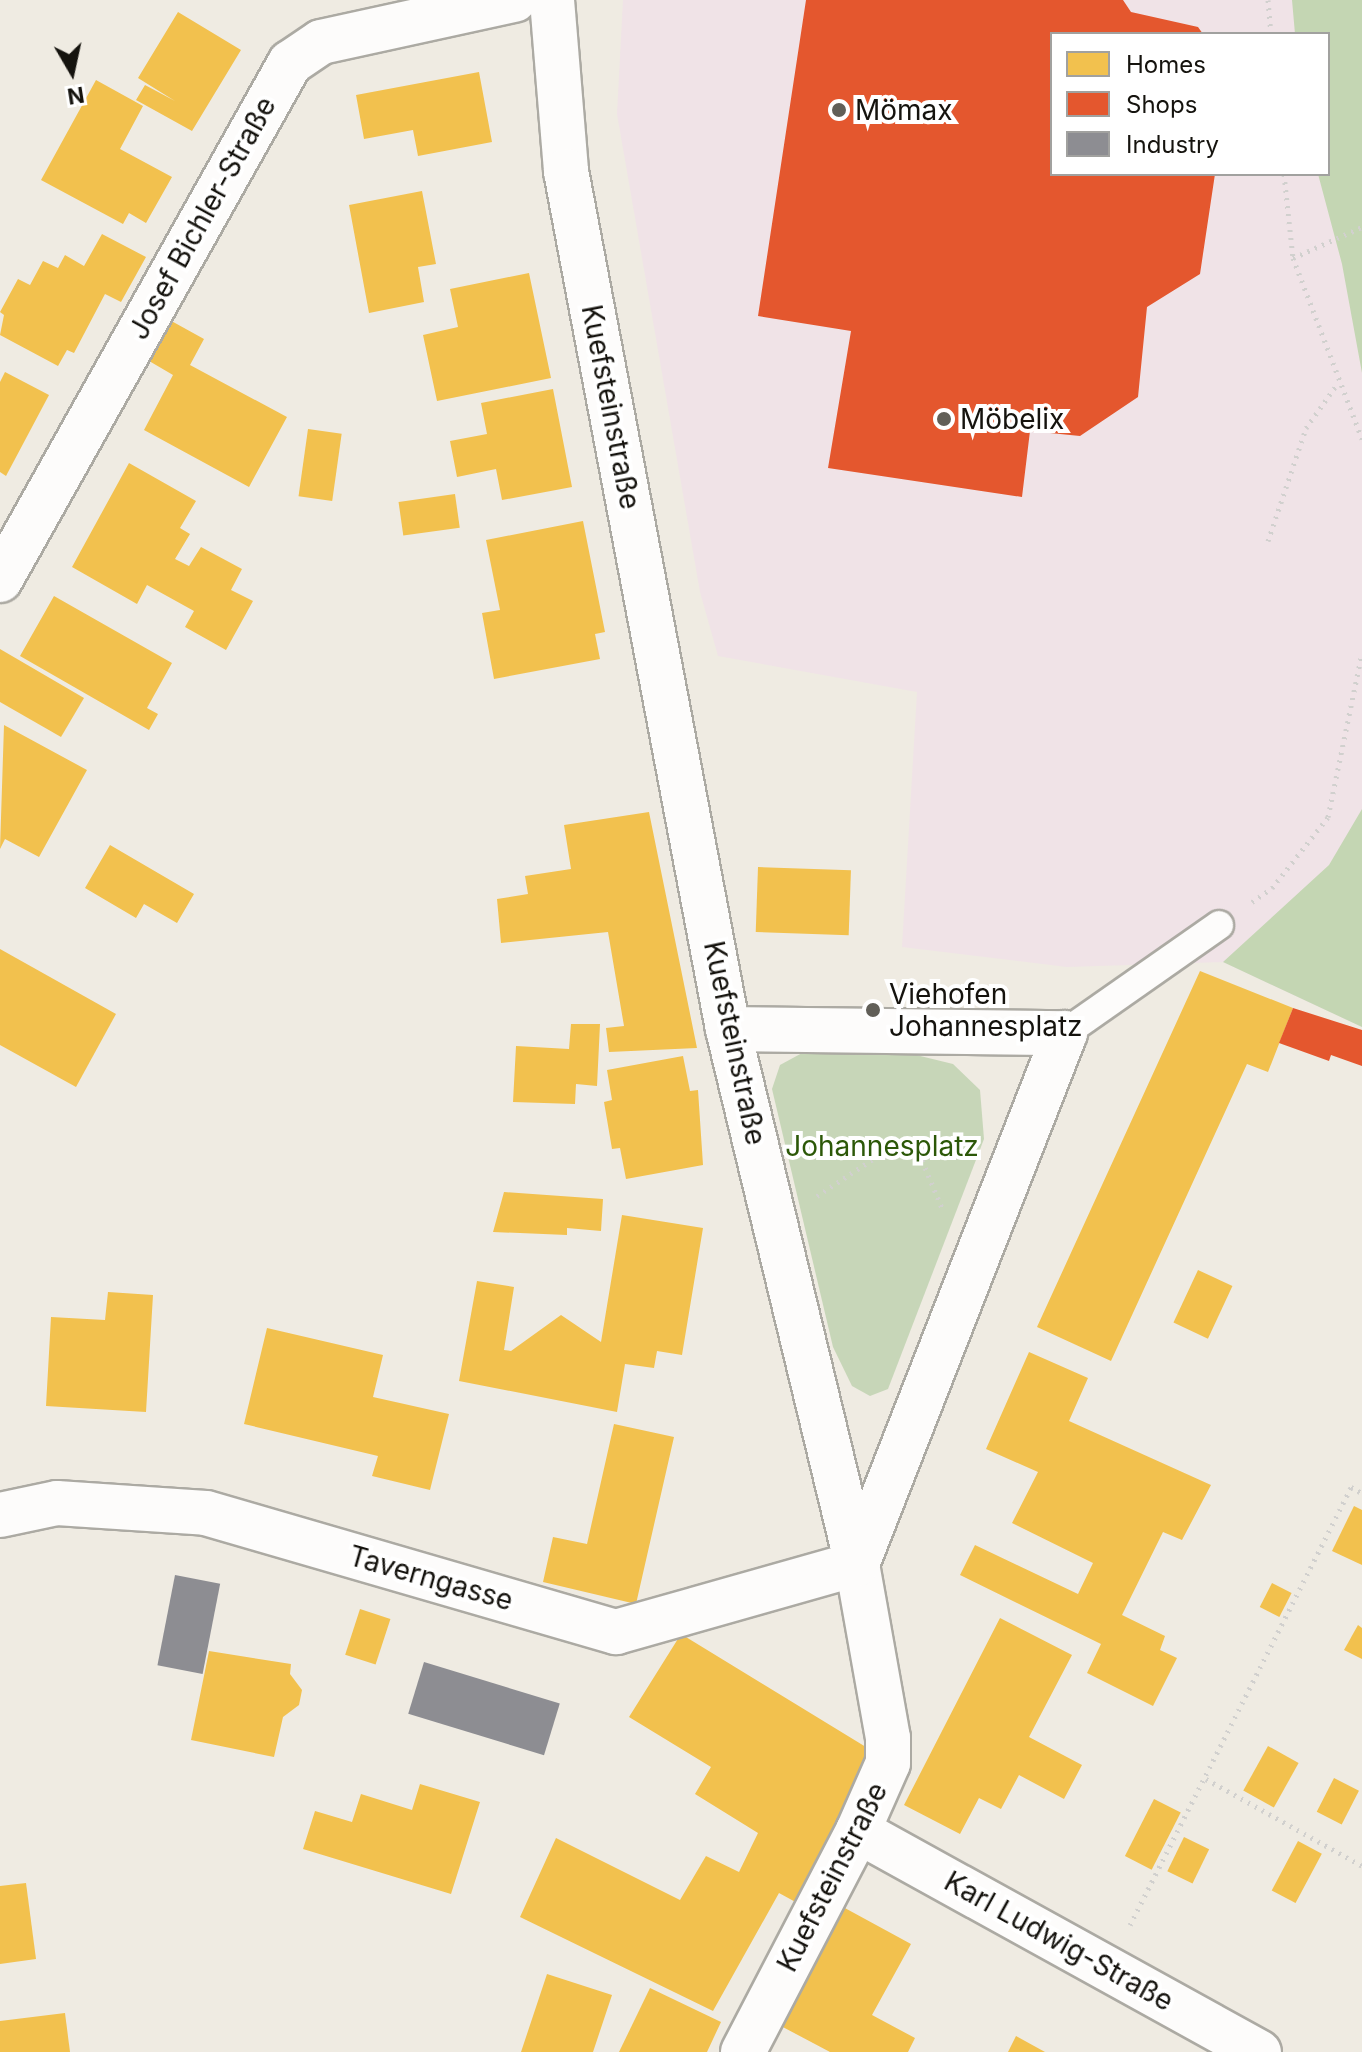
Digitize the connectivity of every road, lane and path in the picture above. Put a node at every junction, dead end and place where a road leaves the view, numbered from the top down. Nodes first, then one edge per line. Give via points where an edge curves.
1 (514, 0) edge
2 (552, 0) edge
3 (1268, 0) edge
4 (1271, 32) edge
5 (1284, 176) edge
6 (1362, 227) edge
7 (1293, 258) junction
8 (1338, 382) junction
9 (1362, 439) edge
10 (1268, 541) dead end
11 (0, 580) edge
12 (1362, 653) edge
13 (1219, 925) joint
14 (728, 1029) junction
15 (1065, 1033) junction
16 (774, 1219) junction
17 (977, 1259) junction
18 (1362, 1493) edge
19 (0, 1515) edge
20 (857, 1564) junction
21 (1206, 1779) junction
22 (858, 1831) junction
23 (1362, 1866) edge
24 (1108, 1968) junction
25 (743, 2052) edge
26 (1259, 2052) edge

1 - 11 street, Josef Bichler-Straße via 321,42 290,63
2 - 14 street, Kuefsteinstraße via 566,171
3 - 4 path
5 - 7 path
6 - 7 path
7 - 8 path
8 - 9 path
8 - 10 path via 1306,428
12 - 13 path via 1328,817 1272,888
13 - 15 lane
14 - 15 street
14 - 16 street, Kuefsteinstraße
15 - 17 street
16 - 17 path via 846,1181 876,1157 919,1153 941,1206
16 - 20 street, Kuefsteinstraße
17 - 20 street
18 - 21 path via 1351,1487
19 - 20 street, Taverngasse via 57,1503 206,1513 616,1632
20 - 22 street, Kuefsteinstraße via 889,1751
21 - 23 path
21 - 24 path
22 - 24 street, Karl Ludwig-Straße
22 - 25 street, Kuefsteinstraße
24 - 26 street, Karl Ludwig-Straße

